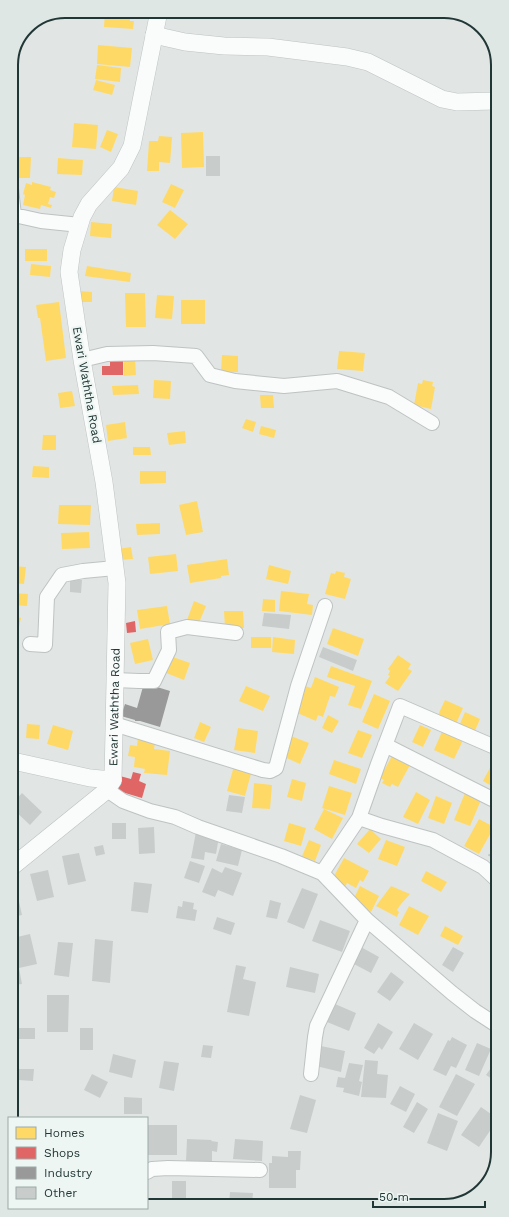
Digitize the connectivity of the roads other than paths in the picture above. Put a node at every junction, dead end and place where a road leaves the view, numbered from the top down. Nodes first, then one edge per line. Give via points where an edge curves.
1 (158, 18) edge
2 (154, 35) junction
3 (491, 101) edge
4 (18, 216) edge
5 (80, 225) junction
6 (82, 360) junction
7 (432, 423) dead end
8 (115, 568) junction
9 (325, 606) dead end
10 (236, 633) dead end
11 (30, 644) dead end
12 (115, 680) junction
13 (114, 724) junction
14 (385, 745) junction
15 (491, 745) edge
16 (18, 762) edge
17 (110, 785) junction
18 (491, 798) edge
19 (359, 818) junction
20 (18, 862) edge
21 (322, 873) junction
22 (491, 874) edge
23 (367, 920) junction
24 (491, 1021) edge
25 (310, 1074) dead end
26 (260, 1170) dead end
27 (148, 1171) edge

1 - 2 street, Ewari Waththa Road
2 - 3 street via 192,43 268,47 348,57 368,62 442,99 457,102
2 - 5 street, Ewari Waththa Road via 132,146 121,168 89,204
4 - 5 street
5 - 6 street, Ewari Waththa Road via 72,250 69,272
6 - 7 street via 107,354 153,353 196,356 210,375 235,381 284,386 337,381 389,398
6 - 8 street, Ewari Waththa Road via 104,482
8 - 11 street via 62,575 47,598 45,645
8 - 12 street, Ewari Waththa Road
9 - 13 street via 298,686 276,768 270,771 263,770
10 - 12 street via 187,627 168,632 168,650 154,681
12 - 13 street, Ewari Waththa Road
13 - 17 street, Ewari Waththa Road
14 - 15 street via 400,706
14 - 18 street
14 - 19 street
16 - 17 street
17 - 20 street
17 - 21 street via 123,801 175,817
19 - 21 street
19 - 22 street via 433,840 483,867
21 - 23 street
23 - 24 street via 452,993
23 - 25 street via 317,1026
26 - 27 street via 168,1168

